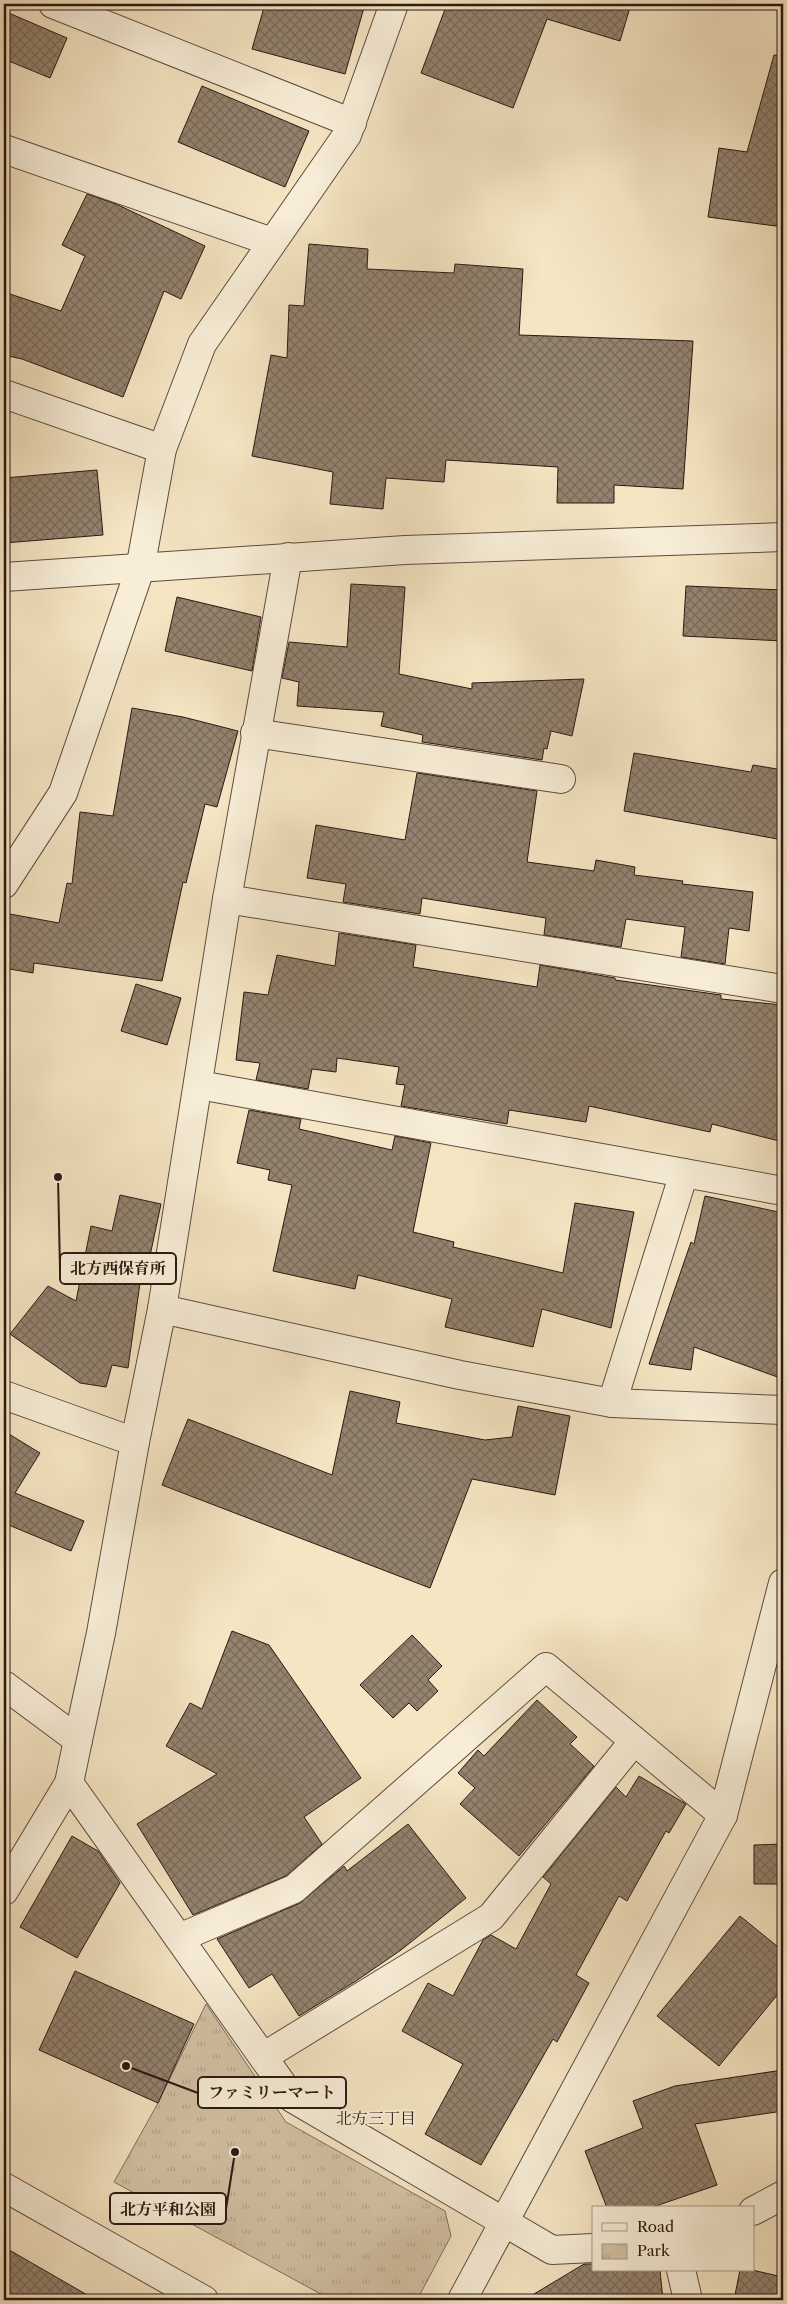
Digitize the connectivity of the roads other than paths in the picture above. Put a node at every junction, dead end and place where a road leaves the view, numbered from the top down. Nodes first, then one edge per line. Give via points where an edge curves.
1 (53, 4) edge
2 (394, 4) edge
3 (352, 123) junction
4 (4, 149) edge
5 (272, 242) junction
6 (4, 394) edge
7 (162, 449) junction
8 (783, 538) edge
9 (288, 557) junction
10 (140, 569) junction
11 (4, 577) edge
12 (255, 733) junction
13 (561, 779) dead end
14 (4, 884) edge
15 (227, 899) junction
16 (783, 988) edge
17 (199, 1085) junction
18 (684, 1173) junction
19 (783, 1191) edge
20 (162, 1309) junction
21 (4, 1395) edge
22 (612, 1403) junction
23 (783, 1410) edge
24 (134, 1442) junction
25 (783, 1583) edge
26 (4, 1685) edge
27 (78, 1740) junction
28 (634, 1741) junction
29 (69, 1783) junction
30 (723, 1816) junction
31 (4, 1891) edge
32 (179, 1938) junction
33 (263, 2057) junction
34 (4, 2187) edge
35 (783, 2194) edge
36 (754, 2210) edge
37 (504, 2221) junction
38 (592, 2248) edge
39 (681, 2272) edge
40 (204, 2300) edge
41 (462, 2300) edge
42 (688, 2300) edge

1 - 3 street
2 - 3 street
3 - 5 street via 347,136
4 - 5 street
5 - 7 street via 202,344
6 - 7 street
7 - 10 street
8 - 9 street via 405,550
9 - 10 street
9 - 12 street
10 - 11 street
10 - 14 street via 63,794
12 - 13 street
12 - 15 street
15 - 16 street
15 - 17 street
17 - 18 street
17 - 20 street
18 - 19 street
18 - 22 street
20 - 22 street via 460,1375
20 - 24 street
21 - 24 street
22 - 23 street
24 - 27 street via 101,1633
25 - 30 street
26 - 27 street
27 - 29 street
28 - 30 street
28 - 32 street via 546,1668 294,1889
28 - 33 street via 491,1917
29 - 31 street
29 - 32 street
30 - 37 street
32 - 33 street
33 - 37 street via 292,2098
34 - 40 street
35 - 36 street
37 - 38 street via 552,2250
37 - 41 street
39 - 42 street

